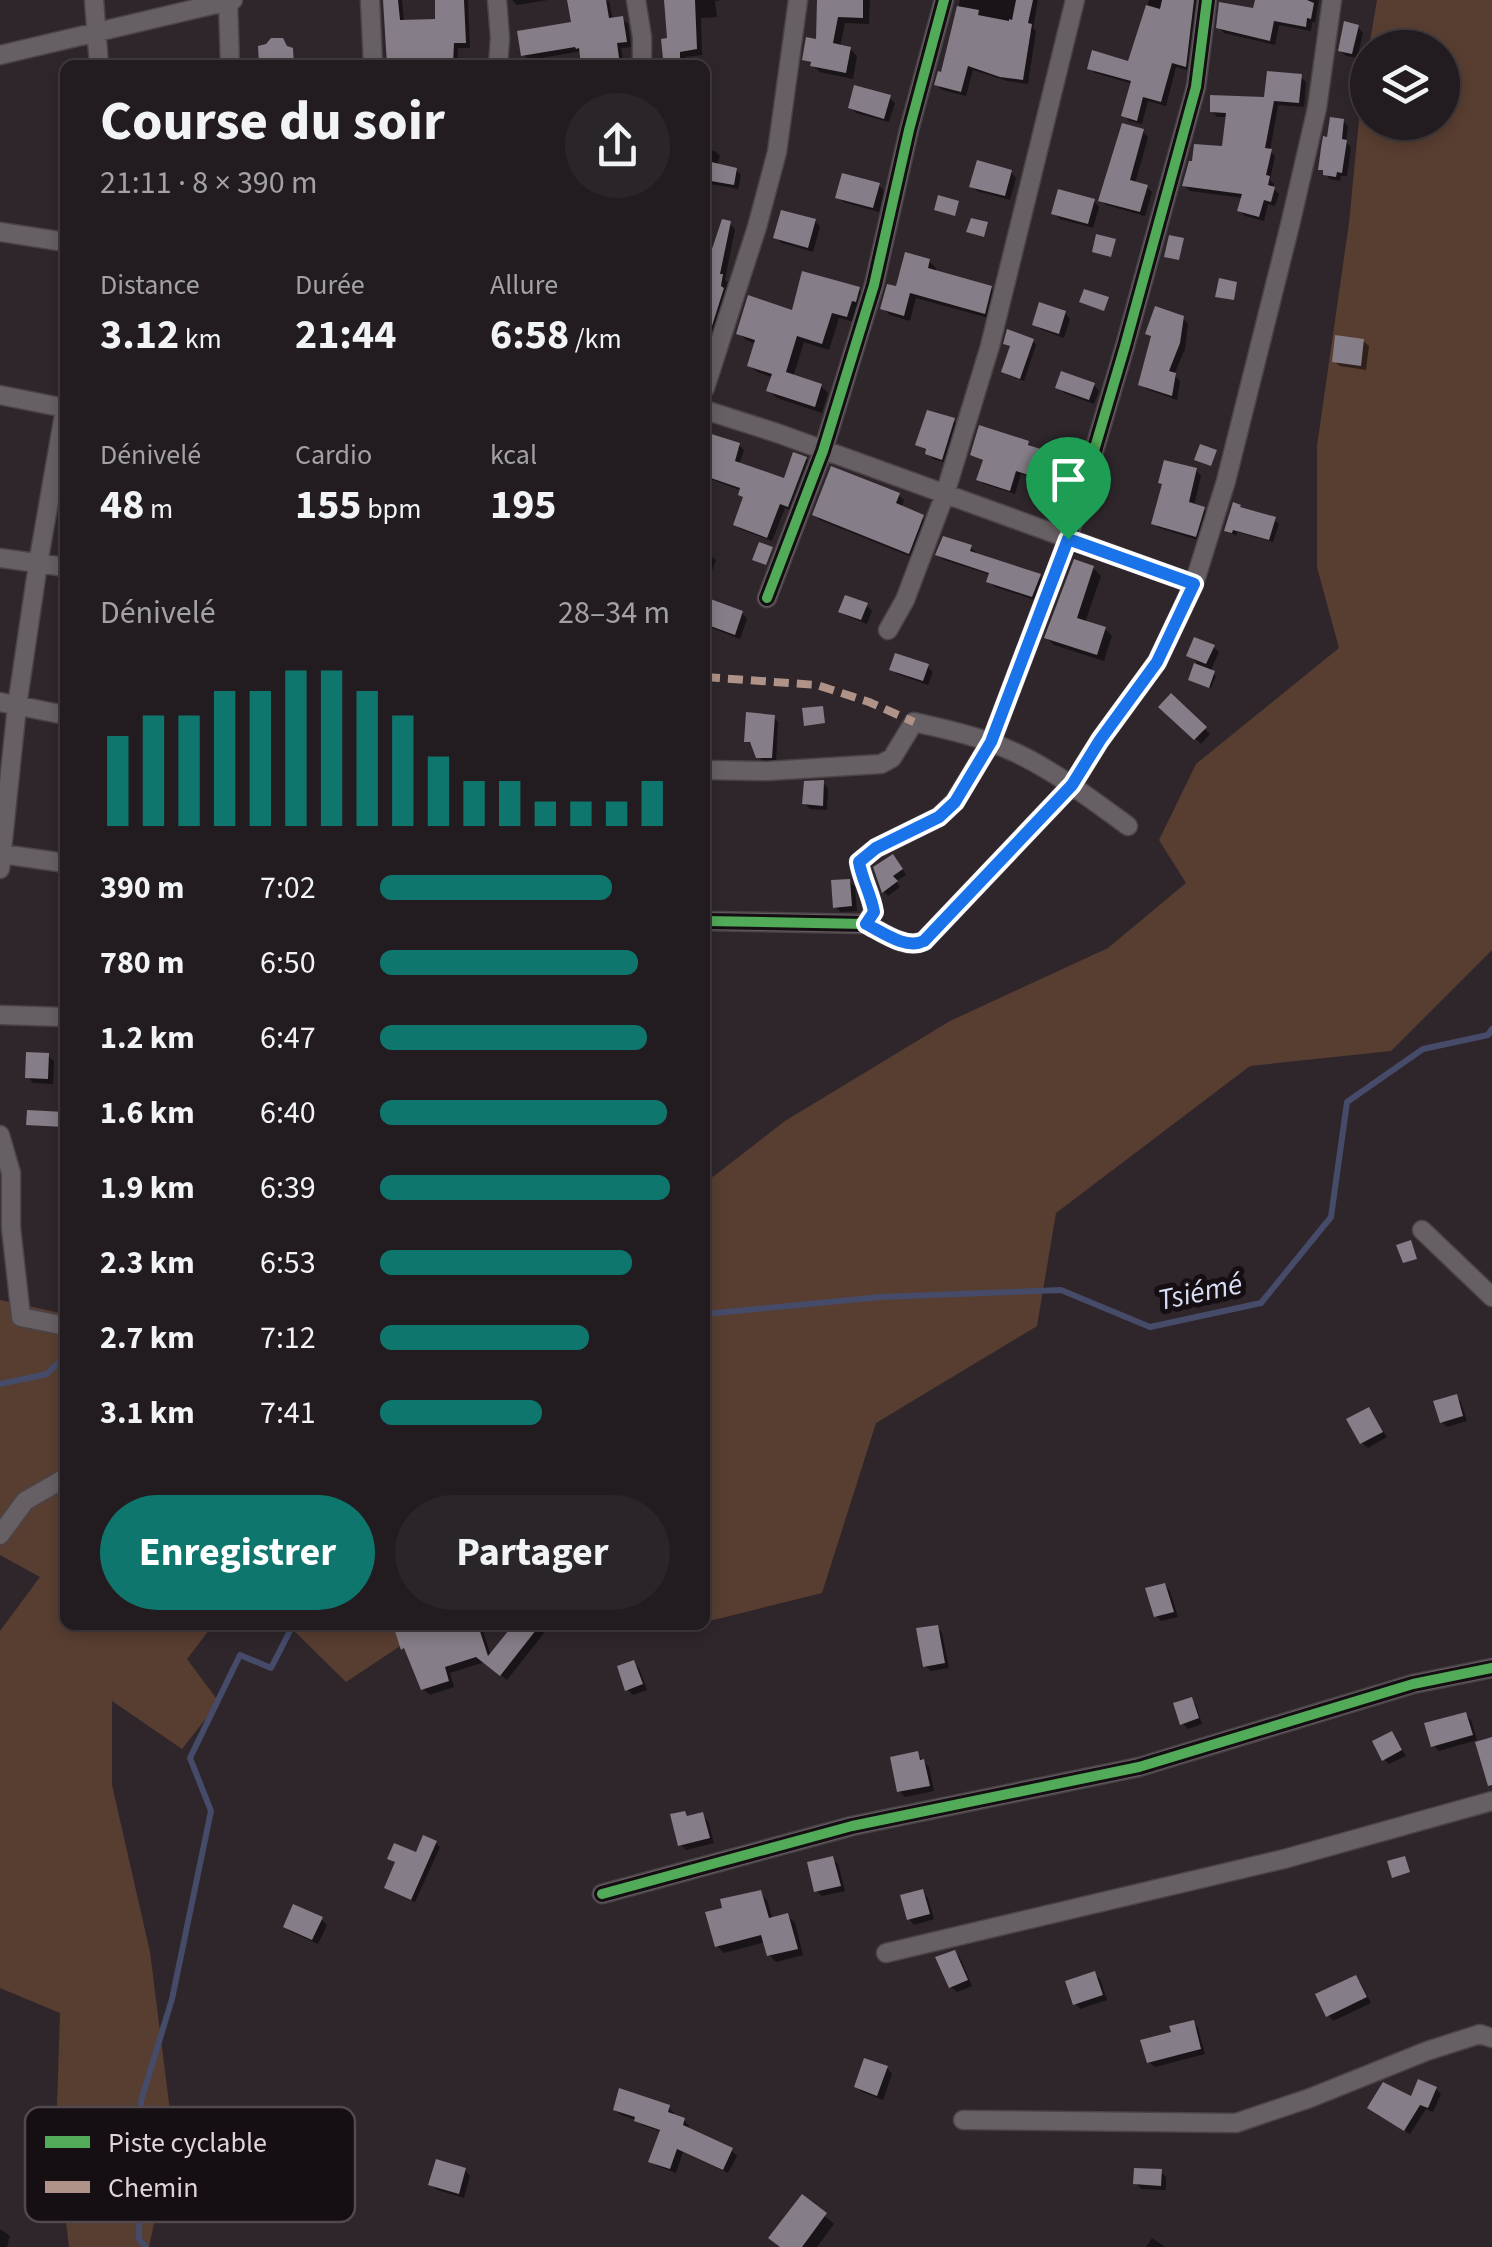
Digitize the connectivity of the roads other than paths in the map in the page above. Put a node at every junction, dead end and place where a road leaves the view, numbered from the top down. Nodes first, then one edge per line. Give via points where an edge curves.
1 (94, 0) edge
2 (229, 0) edge
3 (370, 0) edge
4 (497, 0) edge
5 (636, 0) edge
6 (798, 0) edge
7 (944, 0) edge
8 (1075, 0) edge
9 (1208, 0) edge
10 (1332, 0) edge
11 (98, 30) junction
12 (0, 55) edge
13 (99, 60) edge
14 (230, 60) edge
15 (374, 60) edge
16 (498, 60) edge
17 (642, 60) edge
18 (0, 232) edge
19 (60, 241) edge
20 (710, 373) edge
21 (0, 395) edge
22 (60, 407) edge
23 (710, 412) edge
24 (60, 437) edge
25 (824, 450) junction
26 (944, 494) junction
27 (1068, 539) junction
28 (0, 558) edge
29 (38, 564) junction
30 (60, 567) edge
31 (1194, 584) junction
32 (766, 598) dead end
33 (888, 630) dead end
34 (9, 704) edge
35 (60, 714) edge
36 (991, 742) junction
37 (710, 770) edge
38 (1072, 785) junction
39 (1128, 826) dead end
40 (1, 862) edge
41 (60, 863) edge
42 (710, 921) edge
43 (866, 924) junction
44 (0, 1015) edge
45 (60, 1017) edge
46 (0, 1136) edge
47 (1422, 1230) dead end
48 (1492, 1297) edge
49 (60, 1325) edge
50 (60, 1481) edge
51 (0, 1534) edge
52 (1492, 1668) edge
53 (1492, 1801) edge
54 (602, 1894) dead end
55 (886, 1953) dead end
56 (1492, 2038) edge
57 (963, 2120) dead end

1 - 11 street
2 - 11 street
2 - 14 street
3 - 15 street
4 - 16 street
5 - 17 street
6 - 20 street via 777,152
7 - 25 street via 874,284
8 - 26 street via 990,346
9 - 27 street via 1196,87
10 - 31 street via 1290,225
11 - 12 street
11 - 13 street
18 - 19 street
21 - 22 street
23 - 25 street
24 - 29 street
25 - 26 street
25 - 32 street
26 - 27 street
26 - 33 street
27 - 31 street
27 - 36 street
28 - 29 street
29 - 30 street
29 - 34 street
31 - 38 street via 1157,662
34 - 35 street
34 - 40 street
36 - 37 street via 914,722 881,764
36 - 38 street
36 - 43 street via 939,817 859,862 874,912
38 - 39 street
38 - 43 street via 924,941 907,944
40 - 41 street
42 - 43 street
44 - 45 street
46 - 49 street via 11,1173 21,1316
47 - 48 street
50 - 51 street via 25,1501
52 - 54 street via 1413,1684 1139,1767 852,1826
53 - 55 street via 1284,1859
56 - 57 street via 1480,2034 1426,2051 1236,2123

